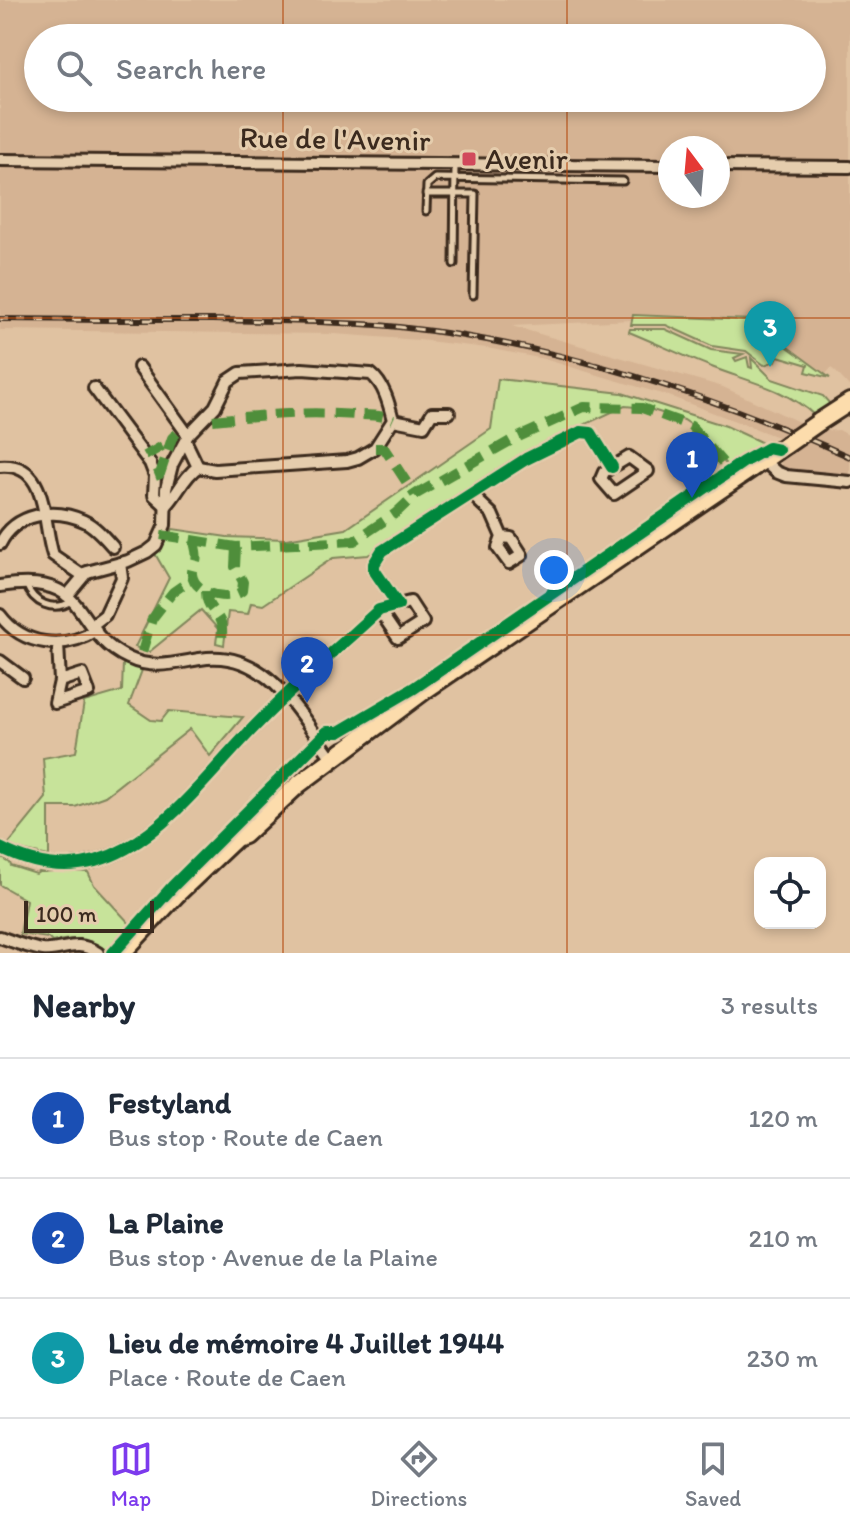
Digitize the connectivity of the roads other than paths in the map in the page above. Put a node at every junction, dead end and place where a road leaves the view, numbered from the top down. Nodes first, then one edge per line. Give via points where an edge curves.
1 (0, 160) edge
2 (455, 164) junction
3 (658, 166) edge
4 (730, 166) edge
5 (850, 167) edge
6 (454, 178) junction
7 (623, 181) dead end
8 (426, 194) junction
9 (454, 194) junction
10 (426, 211) dead end
11 (454, 264) dead end
12 (473, 295) dead end
13 (139, 367) dead end
14 (94, 388) dead end
15 (850, 402) edge
16 (449, 413) dead end
17 (393, 420) junction
18 (187, 438) junction
19 (763, 460) junction
20 (0, 466) edge
21 (198, 467) junction
22 (612, 467) dead end
23 (850, 482) edge
24 (471, 494) junction
25 (166, 506) junction
26 (44, 514) junction
27 (502, 537) dead end
28 (0, 544) edge
29 (113, 547) dead end
30 (120, 563) junction
31 (82, 575) junction
32 (26, 583) junction
33 (0, 586) edge
34 (70, 598) junction
35 (398, 605) junction
36 (379, 610) junction
37 (0, 615) edge
38 (94, 627) junction
39 (4, 628) edge
40 (58, 644) junction
41 (0, 661) edge
42 (23, 678) dead end
43 (60, 681) dead end
44 (287, 696) junction
45 (329, 754) junction
46 (0, 848) edge
47 (0, 937) edge
48 (45, 952) edge
49 (98, 953) edge
50 (122, 953) edge

1 - 2 street, Rue de l'Avenir
2 - 3 street, Rue de l'Avenir
2 - 6 lane
4 - 5 street
6 - 7 lane
6 - 8 lane via 435,178
6 - 9 lane
8 - 9 lane
8 - 10 lane
9 - 11 lane
9 - 12 lane via 475,194
13 - 18 street
14 - 25 street via 150,463 154,495
15 - 19 main road, bridge
16 - 17 street via 432,413 424,426
17 - 18 street via 371,374 302,369 240,373 232,376 215,407
17 - 21 street via 375,448 347,461
18 - 21 street
18 - 25 street via 172,465
19 - 23 street via 786,476
19 - 45 main road
20 - 26 street via 14,466 31,476
21 - 25 street
22 - 24 street via 591,433 581,432
24 - 27 street via 492,514
24 - 35 street via 376,559 374,570
25 - 30 street via 156,545
26 - 28 street via 19,522
26 - 29 street via 66,514 87,522
26 - 31 street via 53,555
30 - 31 street
30 - 38 street via 122,578
31 - 34 street
32 - 33 street
32 - 34 street
32 - 34 lane via 30,594 46,605 64,606
34 - 38 street
35 - 36 street
35 - 36 street via 410,602 423,622 398,638
36 - 44 street
37 - 39 street
38 - 40 street
38 - 44 street via 118,653 140,662 168,665 222,658 249,664
39 - 40 street
40 - 43 street
41 - 42 street
44 - 45 street
44 - 46 street via 176,812 121,852 81,864 53,865
45 - 50 main road via 176,895
47 - 48 street
48 - 49 street via 71,945

